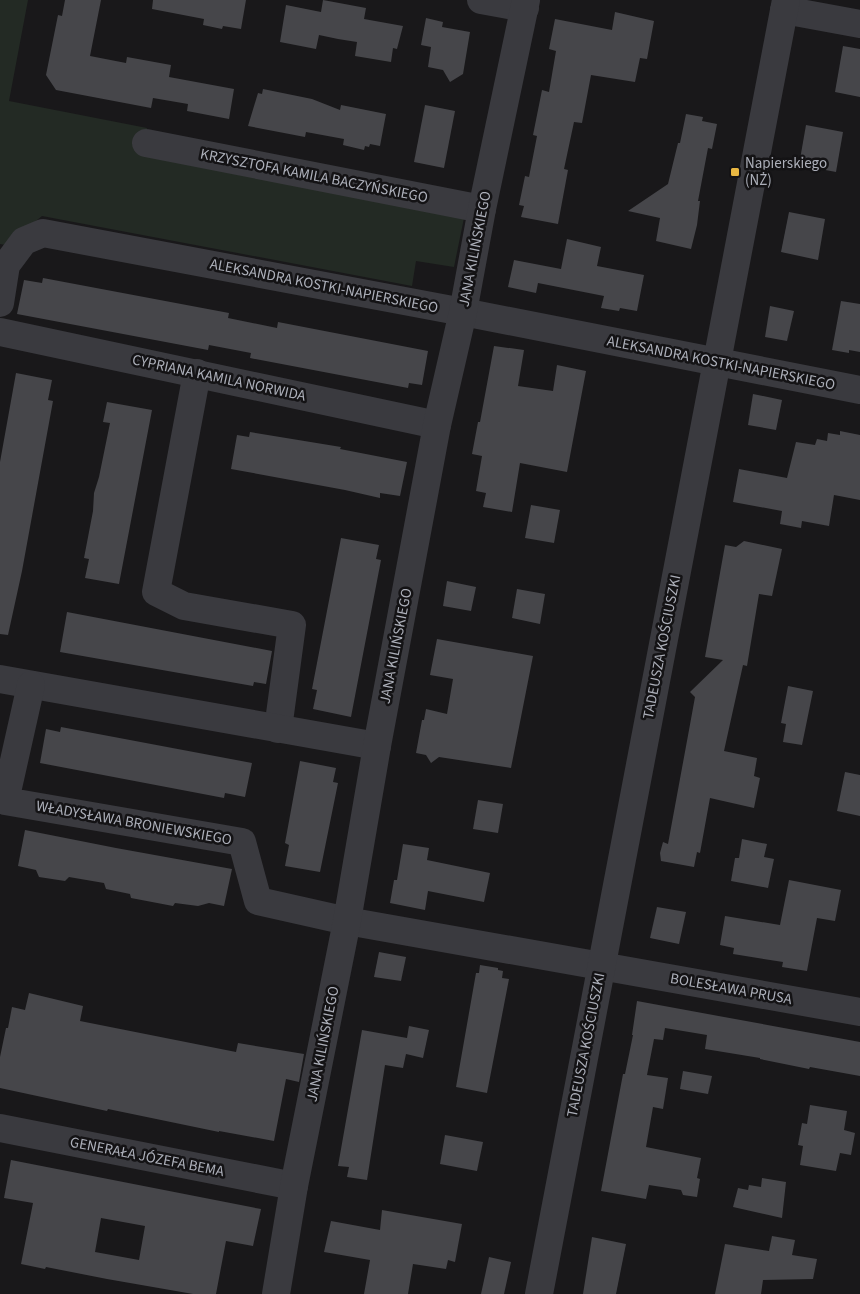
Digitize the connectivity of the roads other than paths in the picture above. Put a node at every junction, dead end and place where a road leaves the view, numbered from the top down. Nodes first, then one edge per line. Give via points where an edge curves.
1 (481, 0) edge
2 (526, 4) edge
3 (785, 5) edge
4 (860, 24) edge
5 (146, 143) dead end
6 (482, 209) junction
7 (0, 303) edge
8 (463, 312) junction
9 (0, 332) edge
10 (716, 361) junction
11 (197, 373) junction
12 (860, 390) edge
13 (437, 425) junction
14 (0, 679) edge
15 (31, 685) junction
16 (278, 729) junction
17 (377, 746) junction
18 (347, 920) junction
19 (601, 966) junction
20 (860, 1012) edge
21 (0, 1128) edge
22 (294, 1186) junction
23 (276, 1294) edge
24 (539, 1294) edge

1 - 2 street
2 - 6 street, JANA KILIŃSKIEGO
3 - 4 street
3 - 10 street, TADEUSZA KOŚCIUSZKI
5 - 6 street, KRZYSZTOFA KAMILA BACZYŃSKIEGO
6 - 8 street, JANA KILIŃSKIEGO
7 - 8 street, ALEKSANDRA KOSTKI-NAPIERSKIEGO via 6,265 24,241 43,233
8 - 10 street, ALEKSANDRA KOSTKI-NAPIERSKIEGO
8 - 13 street, JANA KILIŃSKIEGO
9 - 11 street, CYPRIANA KAMILA NORWIDA
10 - 12 street, ALEKSANDRA KOSTKI-NAPIERSKIEGO
10 - 19 street, TADEUSZA KOŚCIUSZKI
11 - 13 street, CYPRIANA KAMILA NORWIDA
11 - 16 street via 156,592 184,606 292,625
13 - 17 street, JANA KILIŃSKIEGO
14 - 15 street
15 - 16 street
15 - 18 street, WŁADYSŁAWA BRONIEWSKIEGO via 5,802 242,842 258,901
16 - 17 street
17 - 18 street, JANA KILIŃSKIEGO
18 - 19 street, WŁADYSŁAWA BRONIEWSKIEGO
18 - 22 street, JANA KILIŃSKIEGO
19 - 20 street, BOLESŁAWA PRUSA
19 - 24 street, TADEUSZA KOŚCIUSZKI
21 - 22 street, GENERAŁA JÓZEFA BEMA
22 - 23 street, JANA KILIŃSKIEGO

